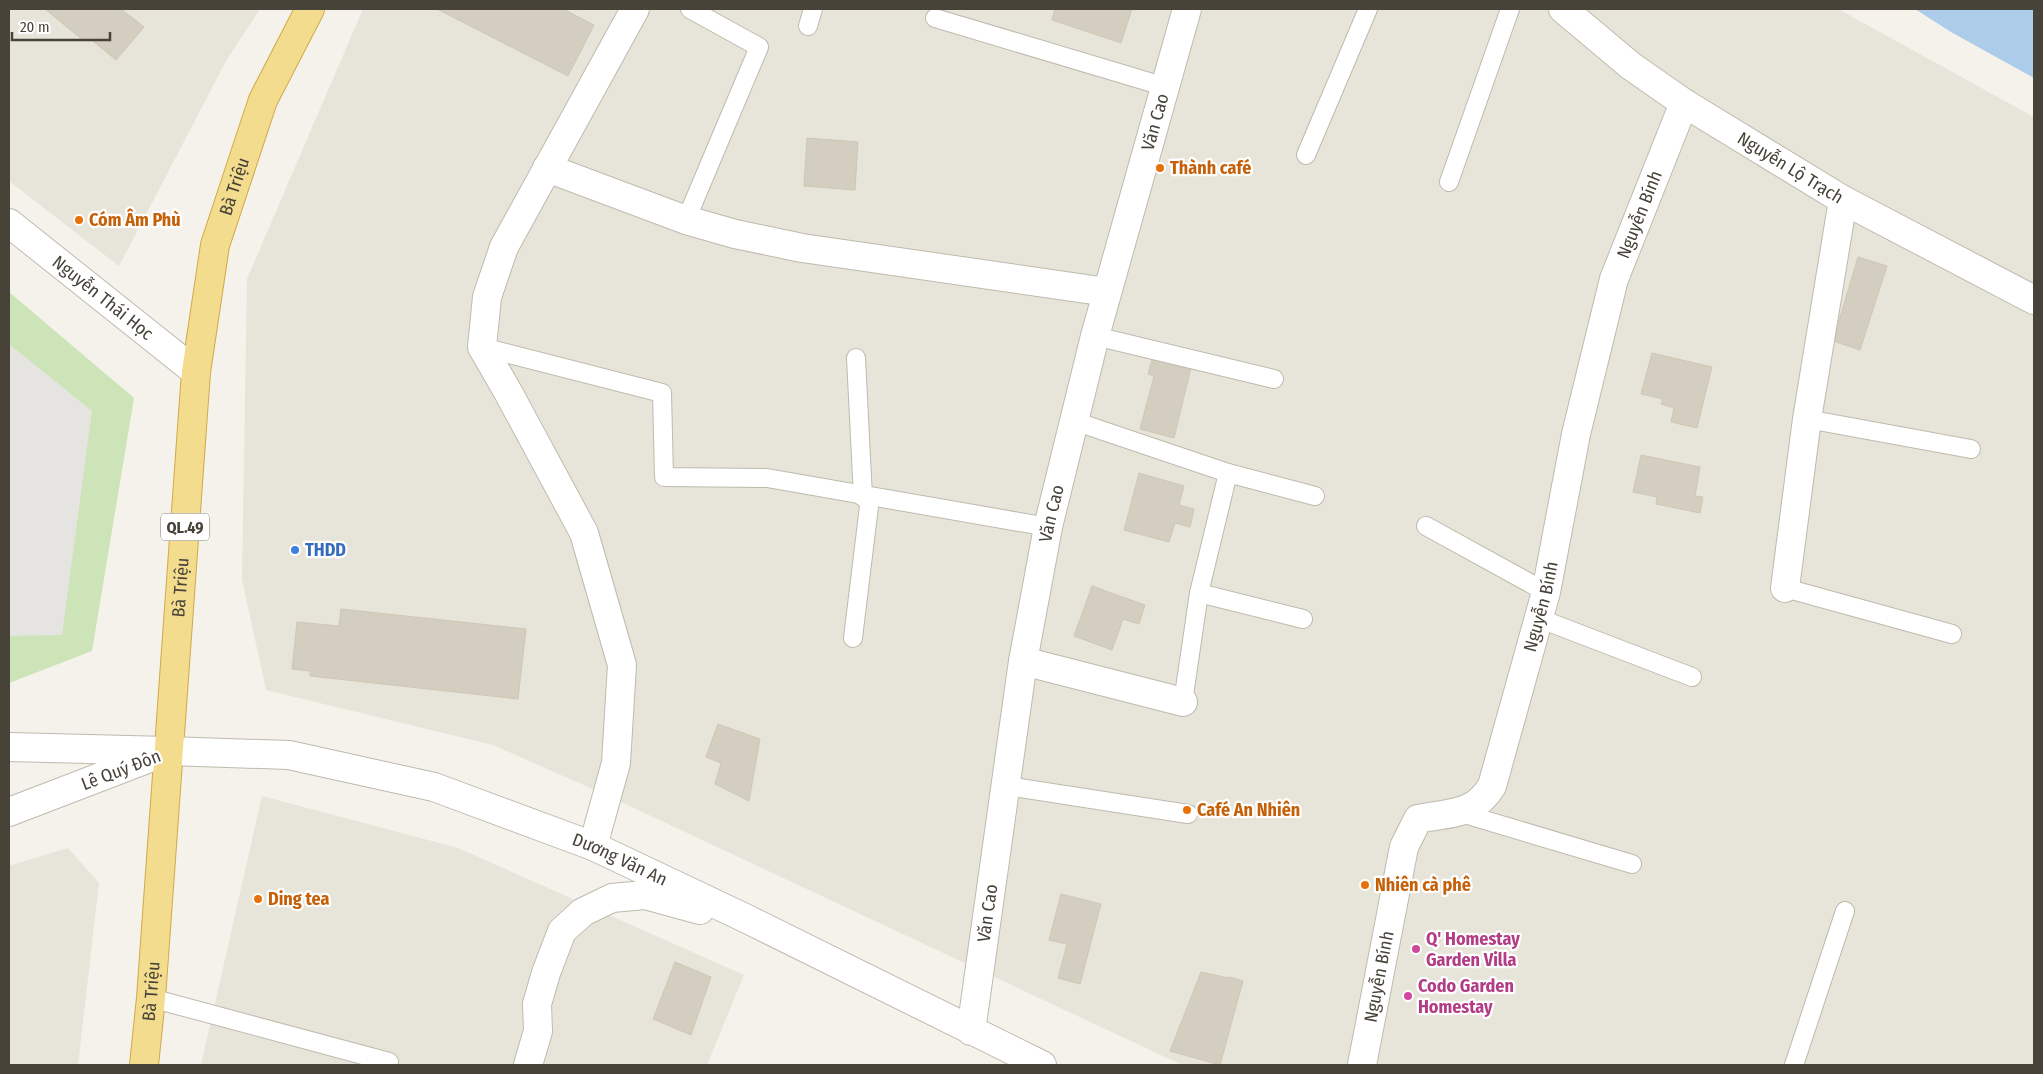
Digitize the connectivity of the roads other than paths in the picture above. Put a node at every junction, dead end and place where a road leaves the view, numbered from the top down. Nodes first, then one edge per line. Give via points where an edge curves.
1 (310, 9) edge
2 (635, 9) edge
3 (690, 9) edge
4 (813, 9) edge
5 (1187, 9) edge
6 (1368, 9) edge
7 (1510, 9) edge
8 (1563, 9) edge
9 (935, 18) dead end
10 (808, 26) dead end
11 (1166, 87) junction
12 (1684, 103) junction
13 (1306, 155) dead end
14 (547, 168) junction
15 (1449, 182) dead end
16 (1843, 200) junction
17 (686, 220) junction
18 (9, 223) edge
19 (1107, 292) junction
20 (2034, 300) edge
21 (1095, 336) junction
22 (482, 347) junction
23 (856, 358) dead end
24 (196, 372) junction
25 (1274, 379) dead end
26 (1807, 419) junction
27 (1074, 421) junction
28 (1971, 449) dead end
29 (1228, 474) junction
30 (1315, 496) dead end
31 (867, 497) junction
32 (1426, 526) dead end
33 (1048, 527) junction
34 (1785, 588) joint
35 (1546, 592) junction
36 (1199, 593) junction
37 (1538, 618) junction
38 (1303, 619) dead end
39 (1952, 634) dead end
40 (853, 638) dead end
41 (1023, 661) junction
42 (1692, 678) dead end
43 (1183, 702) joint
44 (9, 747) edge
45 (168, 751) junction
46 (1006, 786) junction
47 (9, 812) edge
48 (1461, 813) junction
49 (1188, 814) dead end
50 (593, 846) junction
51 (1632, 864) dead end
52 (1844, 911) dead end
53 (746, 918) junction
54 (151, 998) junction
55 (971, 1031) junction
56 (389, 1062) dead end
57 (1032, 1063) edge
58 (144, 1065) edge
59 (528, 1065) edge
60 (1362, 1065) edge
61 (1794, 1065) edge

1 - 24 highway, Bà Triệu / QL.49 via 263,100 215,245
2 - 14 street
3 - 17 lane via 759,47
4 - 10 lane
5 - 11 street, Văn Cao
6 - 13 lane
7 - 15 lane
8 - 12 street, Nguyễn Lộ Trạch via 1631,66
9 - 11 lane
11 - 19 street, Văn Cao
12 - 16 street, Nguyễn Lộ Trạch
12 - 35 street, Nguyễn Bính via 1614,279 1576,434
14 - 17 street
14 - 22 street via 504,247 487,297
16 - 20 street, Nguyễn Lộ Trạch
16 - 26 street
17 - 19 street via 802,248
18 - 24 street, Nguyễn Thái Học
19 - 21 street, Văn Cao
21 - 25 lane
21 - 27 street, Văn Cao
22 - 31 lane via 662,393 664,477 767,478
22 - 50 street via 584,533 622,665 616,764
23 - 31 lane
24 - 45 highway, Bà Triệu / QL.49
26 - 28 lane
26 - 34 street
27 - 29 lane
27 - 33 street, Văn Cao
29 - 30 lane
29 - 36 lane
31 - 33 lane
31 - 40 lane
32 - 35 lane
33 - 41 street, Văn Cao
34 - 39 lane
35 - 37 street, Nguyễn Bính
36 - 38 lane
36 - 43 lane
37 - 42 lane
37 - 48 street, Nguyễn Bính via 1492,786 1484,798
41 - 43 street
41 - 46 street, Văn Cao
44 - 45 street, Lê Quý Đôn
45 - 47 street, Lê Quý Đôn
45 - 50 street, Dương Văn An via 298,757 434,787
45 - 54 highway, Bà Triệu / QL.49
46 - 49 lane
46 - 55 street, Văn Cao
48 - 51 lane
48 - 60 street, Nguyễn Bính via 1418,819 1404,847
50 - 53 street, Dương Văn An
52 - 61 lane
53 - 55 street, Dương Văn An
53 - 59 street via 686,907 645,895 612,898 583,912 562,931 546,973 537,1004 538,1031
54 - 56 lane
54 - 58 highway, Bà Triệu / QL.49
55 - 57 street, Dương Văn An

